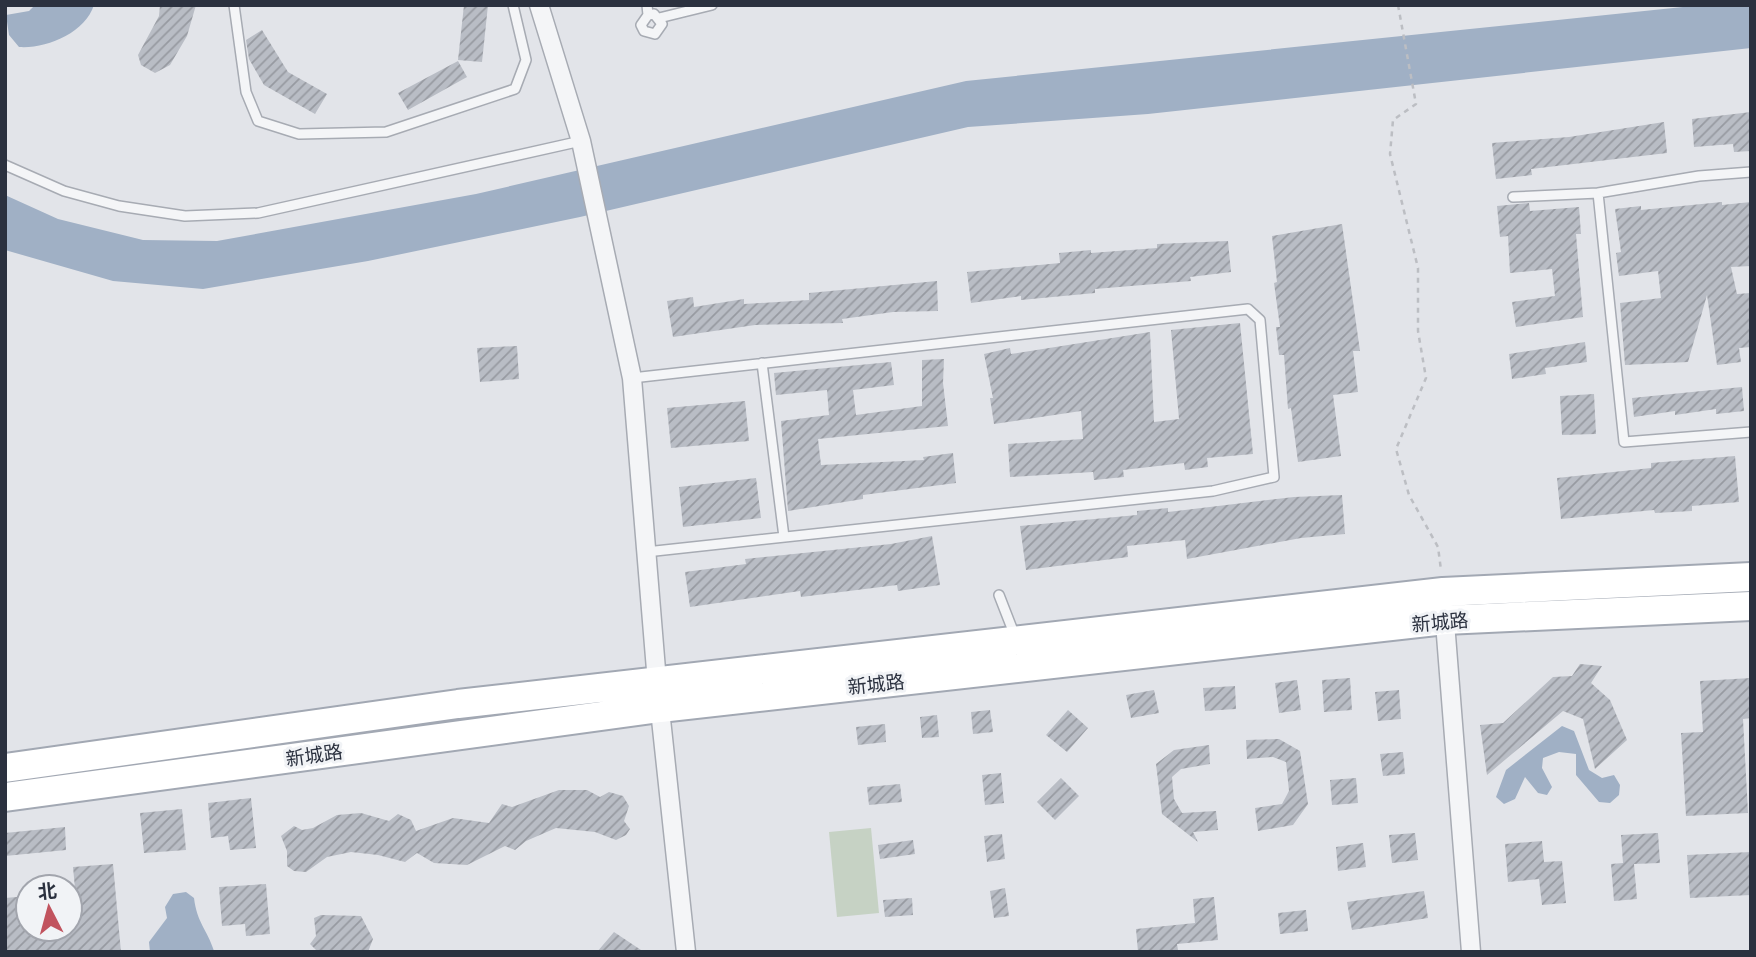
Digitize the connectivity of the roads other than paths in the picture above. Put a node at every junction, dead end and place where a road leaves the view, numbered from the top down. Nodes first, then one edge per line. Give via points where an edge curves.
1 (234, 5) edge
2 (513, 5) edge
3 (539, 5) edge
4 (712, 5) edge
5 (647, 10) edge
6 (659, 18) junction
7 (582, 141) junction
8 (5, 165) edge
9 (1751, 172) edge
10 (1598, 192) junction
11 (1513, 197) dead end
12 (762, 363) junction
13 (632, 378) junction
14 (1751, 432) edge
15 (784, 537) junction
16 (646, 552) junction
17 (1751, 577) edge
18 (1443, 592) junction
19 (999, 595) dead end
20 (1751, 606) edge
21 (1445, 620) junction
22 (1017, 641) junction
23 (659, 695) junction
24 (5, 768) edge
25 (5, 797) edge
26 (686, 952) edge
27 (1471, 952) edge

1 - 2 lane via 246,92 258,121 299,134 386,132 516,89 526,60
3 - 7 street
4 - 6 lane
5 - 6 lane
5 - 6 lane via 641,25 649,34 660,30
7 - 8 lane via 258,213 185,216 119,206 75,194
7 - 13 street
9 - 10 lane
10 - 11 lane
10 - 14 lane via 1624,442
12 - 13 lane
12 - 15 lane
12 - 15 lane via 1248,309 1260,320 1274,477 1213,491
13 - 16 street
15 - 16 lane
16 - 23 street
17 - 18 main road, 新城路
18 - 21 street
18 - 22 main road, 新城路
19 - 22 lane
20 - 21 main road, 新城路
21 - 23 main road, 新城路
21 - 27 street
22 - 23 main road, 新城路
23 - 24 main road, 新城路 via 458,704
23 - 25 main road, 新城路
23 - 26 street

